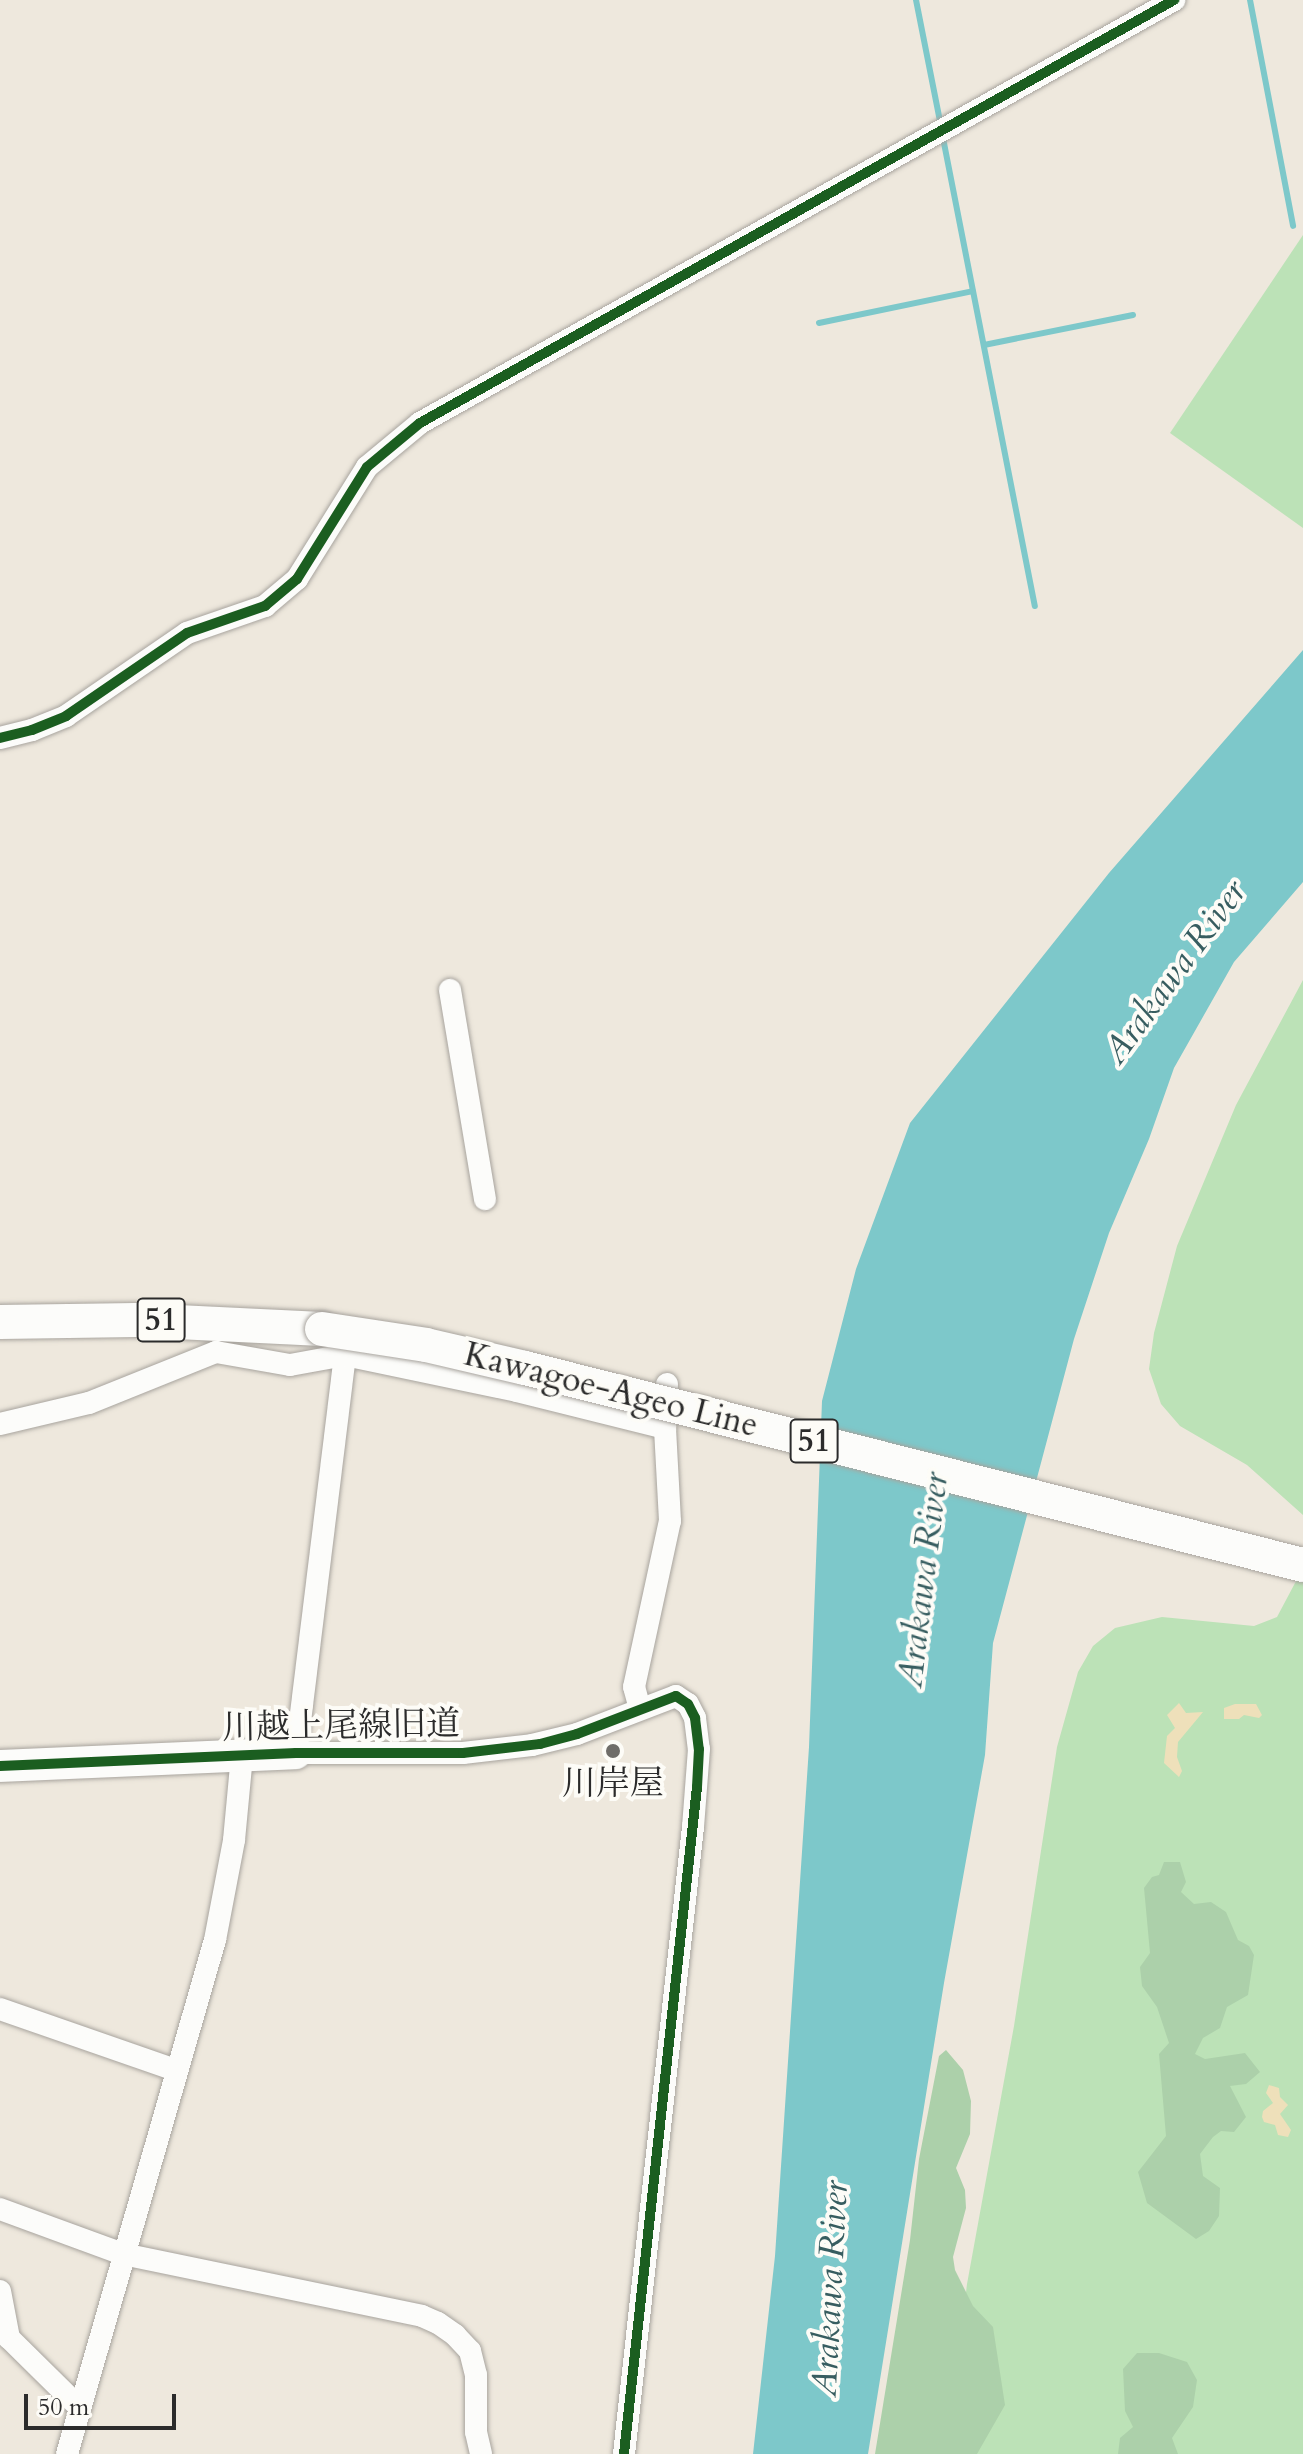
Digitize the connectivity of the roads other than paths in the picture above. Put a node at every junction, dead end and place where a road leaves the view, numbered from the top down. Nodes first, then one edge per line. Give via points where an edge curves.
1 (1174, 0) edge
2 (0, 738) edge
3 (450, 990) dead end
4 (485, 1199) dead end
5 (0, 1322) edge
6 (345, 1355) junction
7 (667, 1384) dead end
8 (0, 1424) edge
9 (665, 1428) junction
10 (1303, 1565) edge
11 (640, 1709) junction
12 (296, 1753) junction
13 (242, 1756) junction
14 (0, 1766) edge
15 (0, 2009) edge
16 (175, 2070) junction
17 (0, 2209) edge
18 (123, 2254) junction
19 (0, 2291) edge
20 (80, 2408) junction
21 (67, 2454) edge
22 (481, 2454) edge
23 (624, 2454) edge

1 - 2 street via 420,423 367,467 297,579 265,606 187,633 66,716
3 - 4 street
5 - 10 main road, Kawagoe-Ageo Line / 51, bridge via 136,1320 322,1329 426,1345
6 - 8 street via 290,1365 216,1352 89,1403
6 - 9 street
6 - 12 street
7 - 9 street
9 - 11 street via 670,1521 634,1687
11 - 12 street, 川越上尾線旧道 via 532,1745 463,1753
11 - 23 street, 川越上尾線旧道 via 676,1696 688,1704 695,1718 698,1761
12 - 13 street, 川越上尾線旧道
13 - 14 street, 川越上尾線旧道
13 - 16 street via 234,1840 215,1940
15 - 16 street
16 - 18 street
17 - 18 street
18 - 20 street
18 - 22 street via 438,2323 470,2351
19 - 20 street via 9,2338
20 - 21 street

